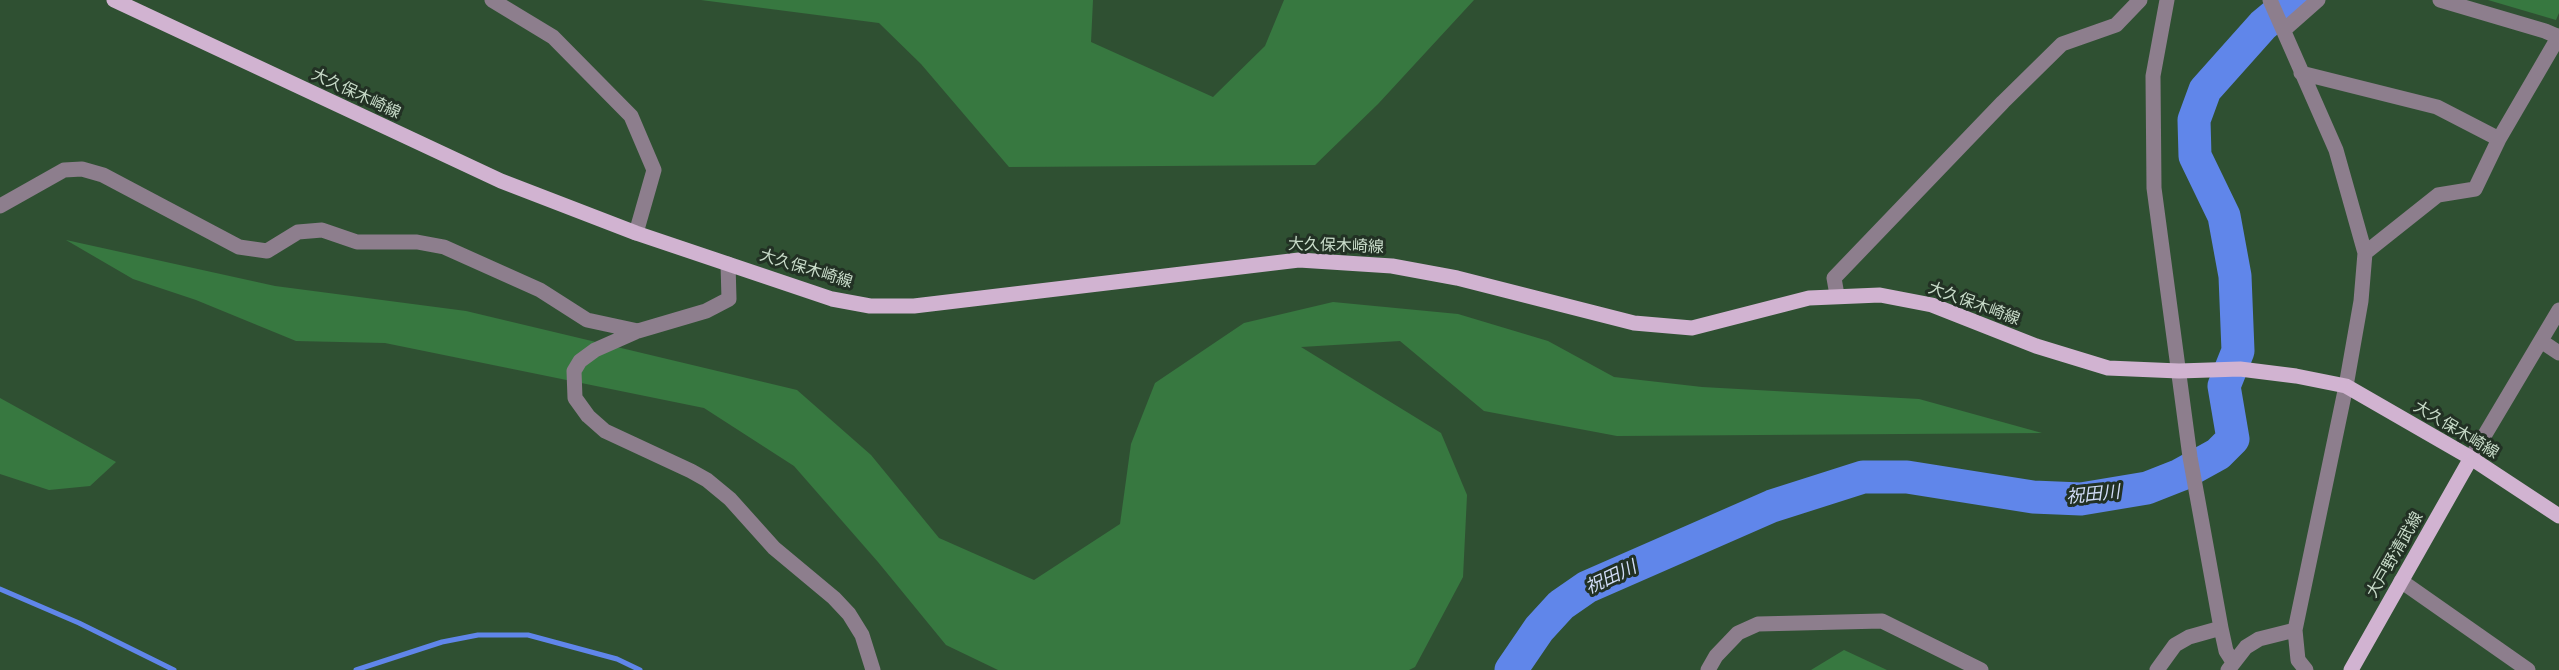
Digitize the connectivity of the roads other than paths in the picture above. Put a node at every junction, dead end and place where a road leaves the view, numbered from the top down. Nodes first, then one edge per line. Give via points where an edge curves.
1 (114, 0) edge
2 (492, 0) edge
3 (2140, 0) edge
4 (2167, 0) edge
5 (2318, 0) edge
6 (2440, 0) edge
7 (2271, 2) edge
8 (2284, 30) junction
9 (2559, 37) edge
10 (2301, 74) junction
11 (2499, 139) junction
12 (0, 206) edge
13 (636, 233) junction
14 (2365, 253) junction
15 (728, 264) junction
16 (1837, 295) junction
17 (2559, 310) edge
18 (638, 331) junction
19 (2541, 341) junction
20 (2559, 353) edge
21 (2178, 371) junction
22 (2346, 386) junction
23 (2471, 458) junction
24 (2559, 516) edge
25 (2401, 581) junction
26 (2221, 628) junction
27 (2295, 630) junction
28 (2231, 666) edge
29 (873, 670) edge
30 (1708, 670) edge
31 (1981, 670) edge
32 (2157, 670) edge
33 (2306, 670) edge
34 (2351, 670) edge
35 (2528, 670) edge

1 - 13 main road, 大久保木崎線 via 501,181
2 - 13 street via 553,37 631,116 654,170
3 - 16 street via 2116,25 2062,44 1834,278
4 - 21 street via 2153,76 2154,188
5 - 8 street
6 - 9 street
7 - 8 street
8 - 10 street
9 - 11 street
10 - 11 street via 2437,107
10 - 14 street via 2336,150
11 - 14 street via 2475,189 2438,195
12 - 18 street via 64,170 82,169 103,175 239,247 267,251 298,232 322,230 357,242 417,242 444,247 540,290 587,320
13 - 15 main road, 大久保木崎線
14 - 22 street
15 - 16 main road, 大久保木崎線 via 832,299 870,306 914,306 1299,260 1392,266 1634,322 1692,328 1809,298
15 - 18 street via 729,299 706,311
16 - 21 main road, 大久保木崎線 via 1880,295 1932,305 2036,346 2108,368
17 - 19 street
18 - 29 street via 580,361 573,382 580,407 605,431 691,471 730,499 774,548 849,614 862,634
19 - 20 street
19 - 23 street
21 - 22 main road, 大久保木崎線 via 2240,369
21 - 26 street
22 - 23 main road, 大久保木崎線
22 - 27 street
23 - 24 main road, 大久保木崎線
23 - 25 main road, 大戸野清武線
25 - 34 main road, 大戸野清武線
25 - 35 street
26 - 28 street
26 - 32 street via 2175,645
27 - 28 street via 2259,639 2246,647
27 - 33 street via 2298,660
30 - 31 street via 1738,633 1758,624 1882,621

